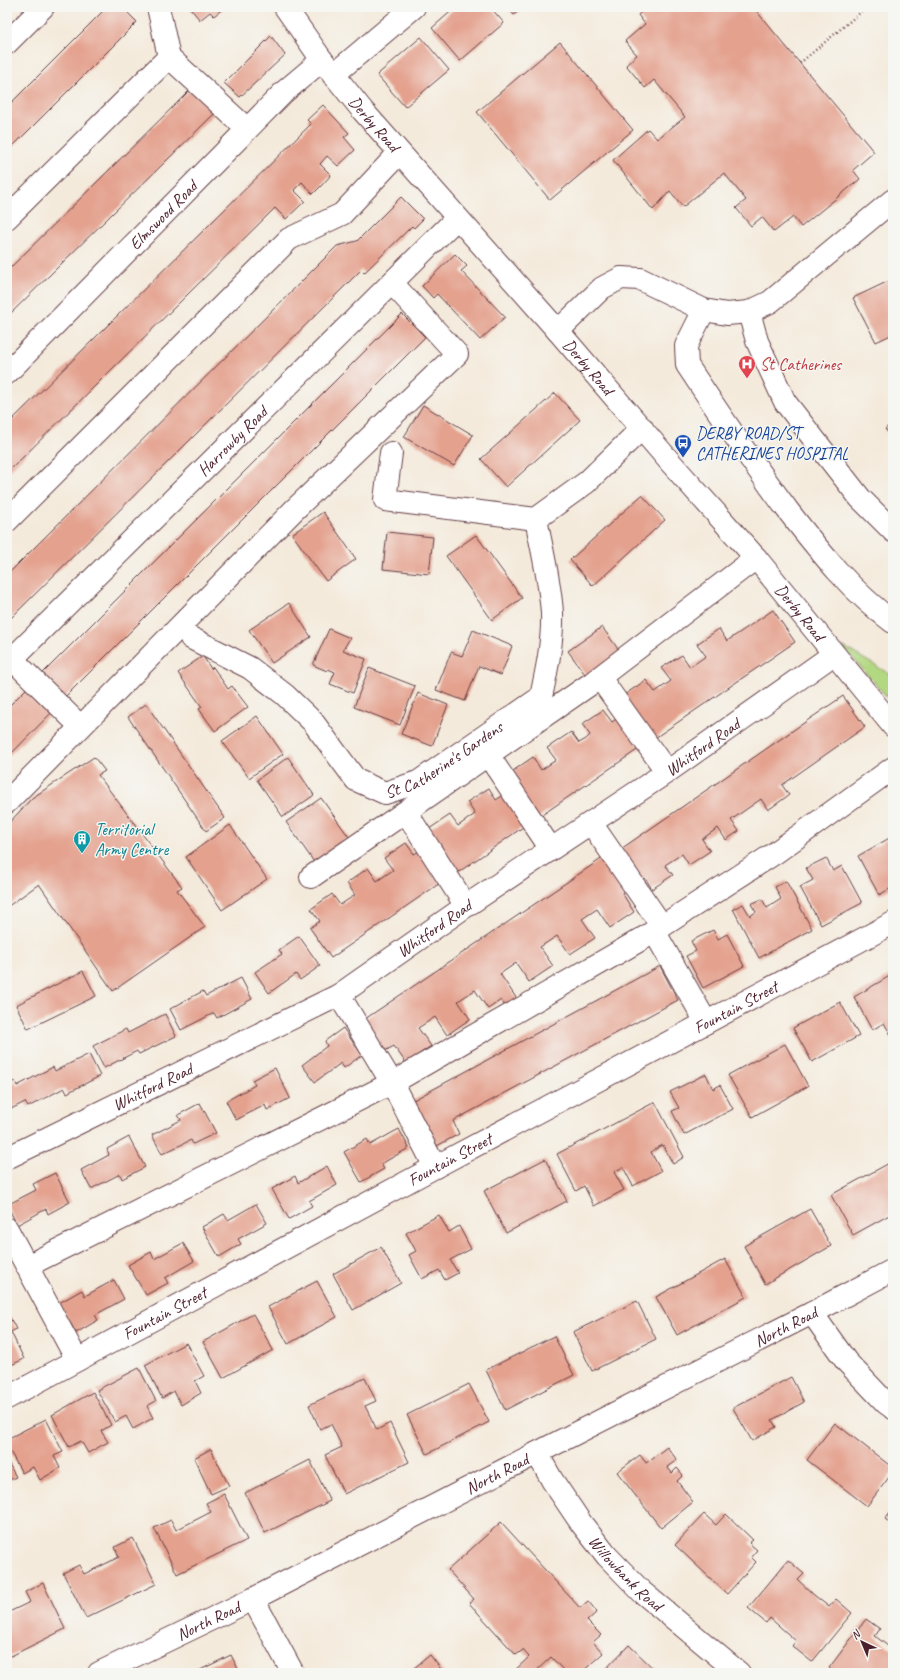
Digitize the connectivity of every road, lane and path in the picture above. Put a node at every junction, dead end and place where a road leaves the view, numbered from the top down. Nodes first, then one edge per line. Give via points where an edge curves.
1 (43, 7) edge
2 (158, 7) edge
3 (285, 7) edge
4 (414, 7) edge
5 (867, 7) edge
6 (7, 43) edge
7 (169, 57) junction
8 (800, 63) dead end
9 (327, 68) junction
10 (247, 129) junction
11 (399, 153) junction
12 (893, 200) edge
13 (7, 218) edge
14 (457, 218) junction
15 (392, 283) junction
16 (704, 310) junction
17 (748, 312) junction
18 (558, 331) junction
19 (7, 373) edge
20 (642, 428) junction
21 (390, 453) dead end
22 (10, 512) edge
23 (536, 519) junction
24 (893, 531) edge
25 (756, 558) junction
26 (893, 622) edge
27 (191, 638) dead end
28 (834, 654) junction
29 (9, 659) edge
30 (600, 678) junction
31 (80, 726) junction
32 (893, 726) edge
33 (488, 754) junction
34 (893, 768) edge
35 (667, 772) junction
36 (7, 802) edge
37 (406, 812) junction
38 (591, 823) junction
39 (551, 849) junction
40 (311, 877) dead end
41 (466, 906) junction
42 (893, 923) edge
43 (658, 928) junction
44 (339, 995) junction
45 (706, 1022) junction
46 (392, 1083) junction
47 (7, 1158) edge
48 (435, 1167) junction
49 (7, 1229) edge
50 (27, 1266) junction
51 (893, 1270) edge
52 (812, 1313) junction
53 (77, 1360) junction
54 (7, 1398) edge
55 (893, 1408) edge
56 (537, 1452) junction
57 (254, 1599) junction
58 (99, 1673) edge
59 (293, 1673) edge
60 (739, 1673) edge

1 - 6 street
2 - 7 street
3 - 9 street, Derby Road
4 - 9 street, Elmswood Road
5 - 8 path
7 - 10 street
7 - 13 street
9 - 10 street, Elmswood Road via 284,92
9 - 11 street, Derby Road
10 - 19 street, Elmswood Road
11 - 14 street, Derby Road
11 - 22 street via 342,214 289,239
12 - 17 street via 770,302
14 - 15 street, Harrowby Road
14 - 18 street, Derby Road
15 - 29 street, Harrowby Road
15 - 31 street via 457,354 294,510
16 - 17 street via 727,314
16 - 18 street via 640,279 621,278 602,288
16 - 26 street via 686,346 687,365 752,463 813,543 849,584
17 - 24 street via 757,341 785,402 860,498
18 - 20 street, Derby Road
20 - 23 street via 587,482
20 - 25 street, Derby Road
21 - 23 street via 385,500
23 - 27 street, St Catherine's Gardens via 552,612 550,652 541,697 418,782 385,793 356,780 313,722 285,695 250,668
25 - 28 street, Derby Road
25 - 30 street
28 - 32 street, Derby Road
28 - 35 street, Whitford Road
29 - 31 street
30 - 33 street
30 - 35 street
31 - 36 street
33 - 37 street
33 - 39 street
34 - 43 street via 775,853
35 - 38 street, Whitford Road
37 - 40 street
37 - 41 street
38 - 39 street, Whitford Road
38 - 43 street
39 - 41 street, Whitford Road
41 - 44 street, Whitford Road
42 - 45 street, Fountain Street
43 - 45 street
43 - 46 street
44 - 46 street
44 - 47 street, Whitford Road
45 - 48 street, Fountain Street
46 - 48 street
46 - 50 street
48 - 53 street, Fountain Street
49 - 50 street
50 - 53 street
51 - 52 street, North Road
52 - 55 street via 846,1361
52 - 56 street, North Road
53 - 54 street, Fountain Street
56 - 57 street, North Road
56 - 60 street, Willowbank Road via 556,1486 607,1556 648,1597
57 - 58 street, North Road
57 - 59 street

